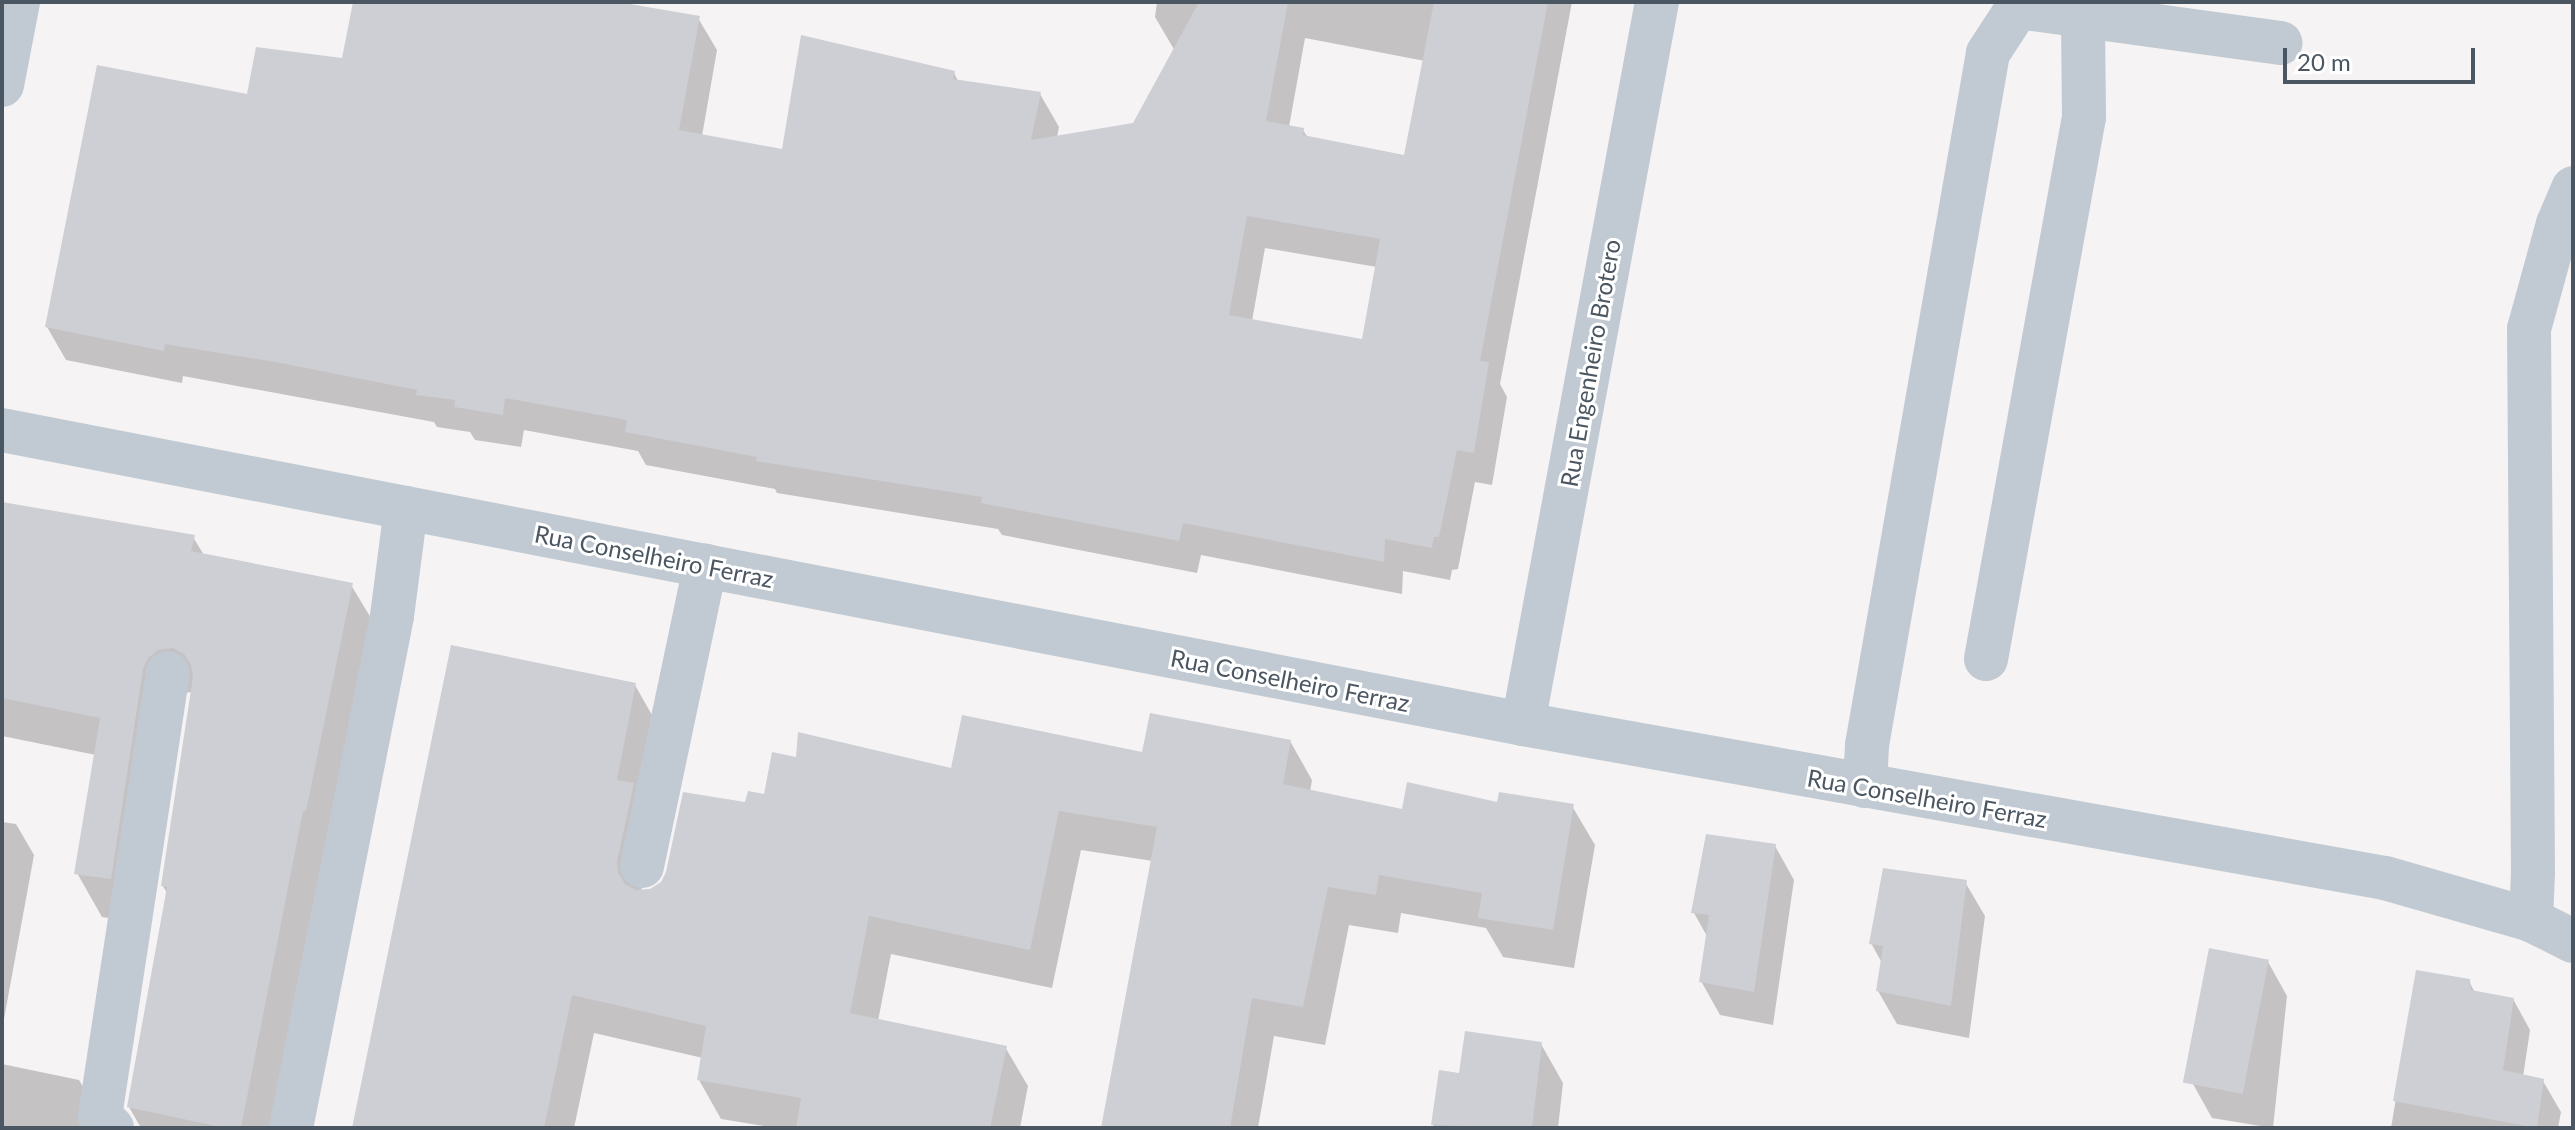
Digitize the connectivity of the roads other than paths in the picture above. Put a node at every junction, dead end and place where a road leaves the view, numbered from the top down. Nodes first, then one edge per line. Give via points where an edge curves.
1 (18, 2) edge
2 (1657, 2) edge
3 (2083, 16) junction
4 (2281, 43) dead end
5 (2, 85) edge
6 (2573, 188) edge
7 (2, 430) edge
8 (406, 508) junction
9 (705, 566) junction
10 (1986, 659) dead end
11 (168, 673) dead end
12 (1523, 724) junction
13 (1865, 786) junction
14 (642, 866) dead end
15 (2531, 920) junction
16 (2573, 941) edge
17 (112, 1128) edge
18 (291, 1128) edge

1 - 5 street
2 - 12 street, Rua Engenheiro Brotero
3 - 4 street
3 - 10 street via 2084,117
3 - 13 street via 2018,7 1988,53 1867,745
6 - 15 street via 2529,329
7 - 8 street, Rua Conselheiro Ferraz
8 - 9 street, Rua Conselheiro Ferraz
8 - 18 street via 392,616
9 - 12 street, Rua Conselheiro Ferraz
9 - 14 street
11 - 17 street via 100,1116
12 - 13 street, Rua Conselheiro Ferraz
13 - 15 street, Rua Conselheiro Ferraz via 2385,878
15 - 16 street, Rua Conselheiro Ferraz

